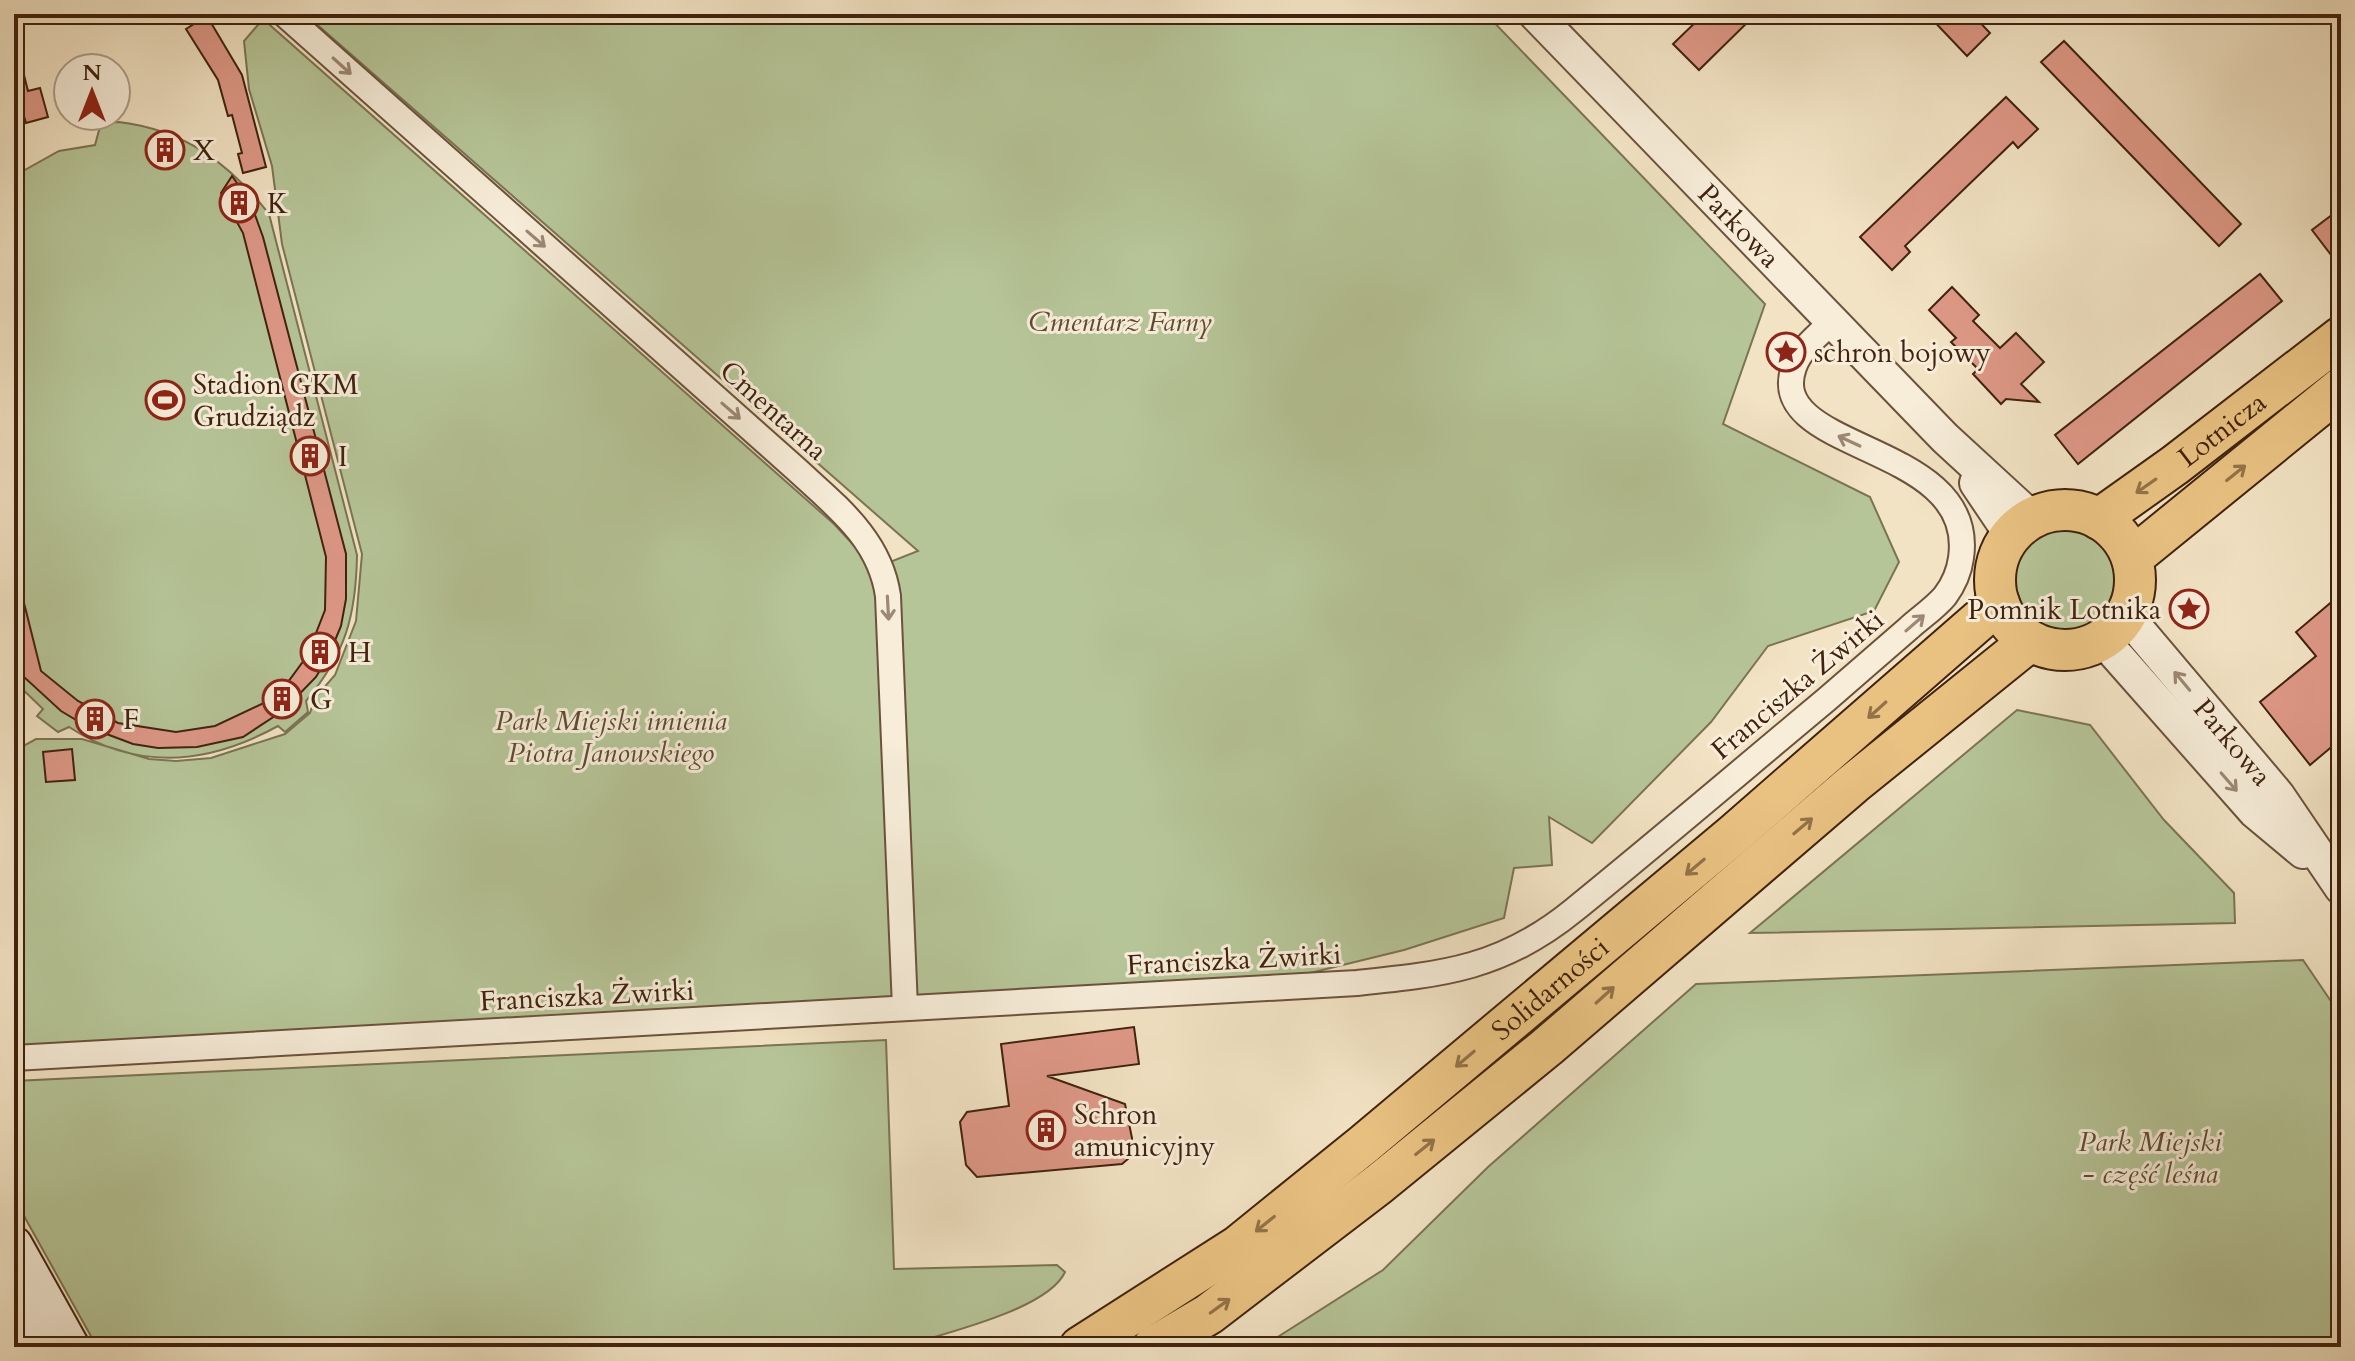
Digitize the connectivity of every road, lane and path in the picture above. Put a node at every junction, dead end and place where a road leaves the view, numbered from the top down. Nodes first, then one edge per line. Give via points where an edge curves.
1 (284, 14) edge
2 (1535, 14) edge
3 (1833, 321) junction
4 (2341, 337) edge
5 (2341, 388) edge
6 (2099, 519) junction
7 (2021, 527) junction
8 (2132, 558) junction
9 (1999, 603) junction
10 (2115, 628) junction
11 (2030, 641) junction
12 (2336, 882) edge
13 (905, 1008) junction
14 (14, 1058) edge
15 (14, 1245) edge
16 (14, 1313) edge
17 (33, 1347) edge
18 (71, 1347) edge
19 (1080, 1347) edge
20 (1153, 1347) edge

1 -> 13 street, Cmentarna via 796,469 874,549 888,596
2 - 3 street, Parkowa
3 - 7 street, Parkowa
13 -> 3 street, Franciszka Żwirki via 1446,974 1525,944 1562,920 1856,675 1944,598 1957,579 1960,527 1950,502 1934,484 1840,437 1800,408 1791,387 1793,367
4 -> 6 main road, Lotnicza
8 -> 5 main road, Lotnicza
6 - 7 main road via 2066,510
6 - 8 main road via 2119,535
7 - 9 main road via 1999,556
8 - 10 main road via 2135,587
9 - 11 main road via 2016,631
9 -> 19 main road, Solidarności via 1363,1145 1238,1246
10 - 11 main road via 2079,649 2054,650
10 - 12 street, Parkowa via 2278,795
20 -> 11 main road, Solidarności via 1209,1314 1391,1174
13 - 14 street, Franciszka Żwirki
15 - 18 main road
16 - 17 main road

